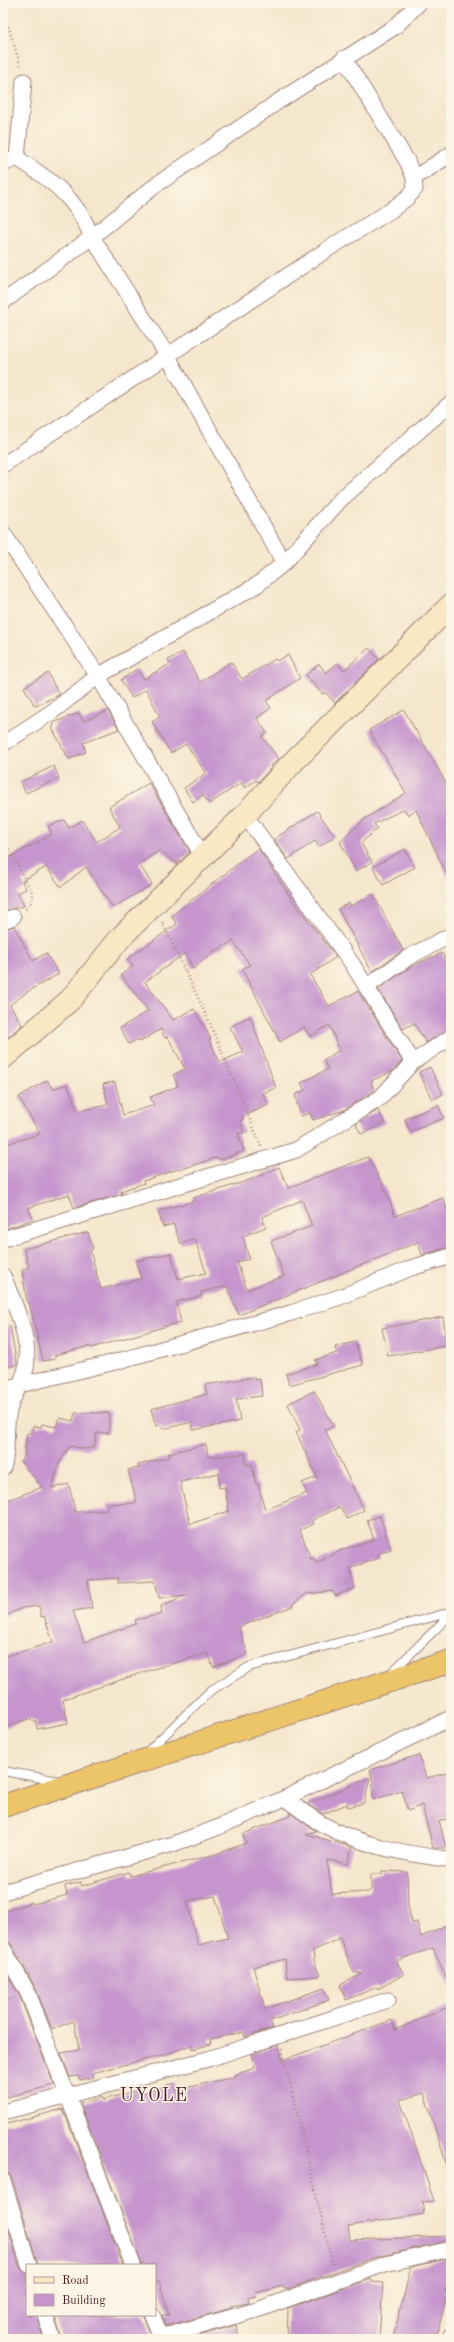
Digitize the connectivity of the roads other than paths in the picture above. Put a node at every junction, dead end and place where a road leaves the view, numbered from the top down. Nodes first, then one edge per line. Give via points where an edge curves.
1 (420, 3) edge
2 (344, 58) junction
3 (24, 81) road end
4 (451, 154) edge
5 (10, 161) edge
6 (414, 178) junction
7 (92, 237) junction
8 (3, 302) edge
9 (167, 355) junction
10 (451, 403) edge
11 (3, 465) edge
12 (3, 533) edge
13 (284, 563) junction
14 (450, 607) edge
15 (98, 676) junction
16 (3, 744) edge
17 (245, 816) junction
18 (203, 857) junction
19 (451, 935) edge
20 (366, 987) junction
21 (451, 1037) edge
22 (3, 1058) edge
23 (414, 1062) junction
24 (3, 1239) edge
25 (451, 1256) edge
26 (3, 1276) edge
27 (20, 1384) junction
28 (3, 1388) edge
29 (3, 1468) edge
30 (451, 1613) edge
31 (451, 1661) edge
32 (381, 1684) junction
33 (451, 1718) edge
34 (136, 1765) junction
35 (3, 1771) edge
36 (72, 1784) junction
37 (285, 1798) junction
38 (3, 1806) edge
39 (451, 1860) edge
40 (3, 1892) edge
41 (3, 1948) edge
42 (388, 2000) dead end
43 (68, 2096) junction
44 (3, 2112) edge
45 (3, 2181) edge
46 (451, 2249) edge
47 (29, 2264) edge
48 (133, 2264) edge
49 (45, 2316) edge
50 (152, 2316) edge
51 (451, 2335) edge
52 (161, 2338) edge
53 (53, 2339) edge
54 (449, 2339) edge

1 - 2 street via 396,26
2 - 6 street via 407,161
2 - 7 street via 156,184
3 - 5 street
4 - 6 street
5 - 7 street via 54,182 84,217
6 - 9 street via 415,189 390,211
7 - 8 street
7 - 9 street
9 - 11 street
9 - 13 street
10 - 13 street via 342,499
12 - 15 street
13 - 15 street via 257,585 228,603 158,640
14 - 17 street via 298,758
15 - 16 street via 54,712
15 - 18 street
17 - 18 street
17 - 20 street via 351,962
18 - 22 street via 122,936 70,1000
19 - 20 street via 409,957
20 - 23 street
21 - 23 street
23 - 24 street via 380,1098 296,1150
25 - 27 street via 410,1268 340,1297 291,1313 111,1363
26 - 27 street via 24,1338 26,1368
27 - 28 street
27 - 29 street via 9,1409
30 - 32 lane
30 - 34 lane via 249,1667 210,1691 171,1727
31 - 32 highway
32 - 34 highway
33 - 37 street
34 - 36 highway
35 - 36 lane
36 - 38 highway
37 - 39 street via 321,1824 350,1837 389,1850
37 - 40 street via 173,1844
41 - 43 street via 28,1993
42 - 43 street via 208,2059
43 - 44 street
43 - 48 street
45 - 47 street
46 - 52 street via 385,2264 257,2310
49 - 53 street
50 - 52 street
51 - 54 street

